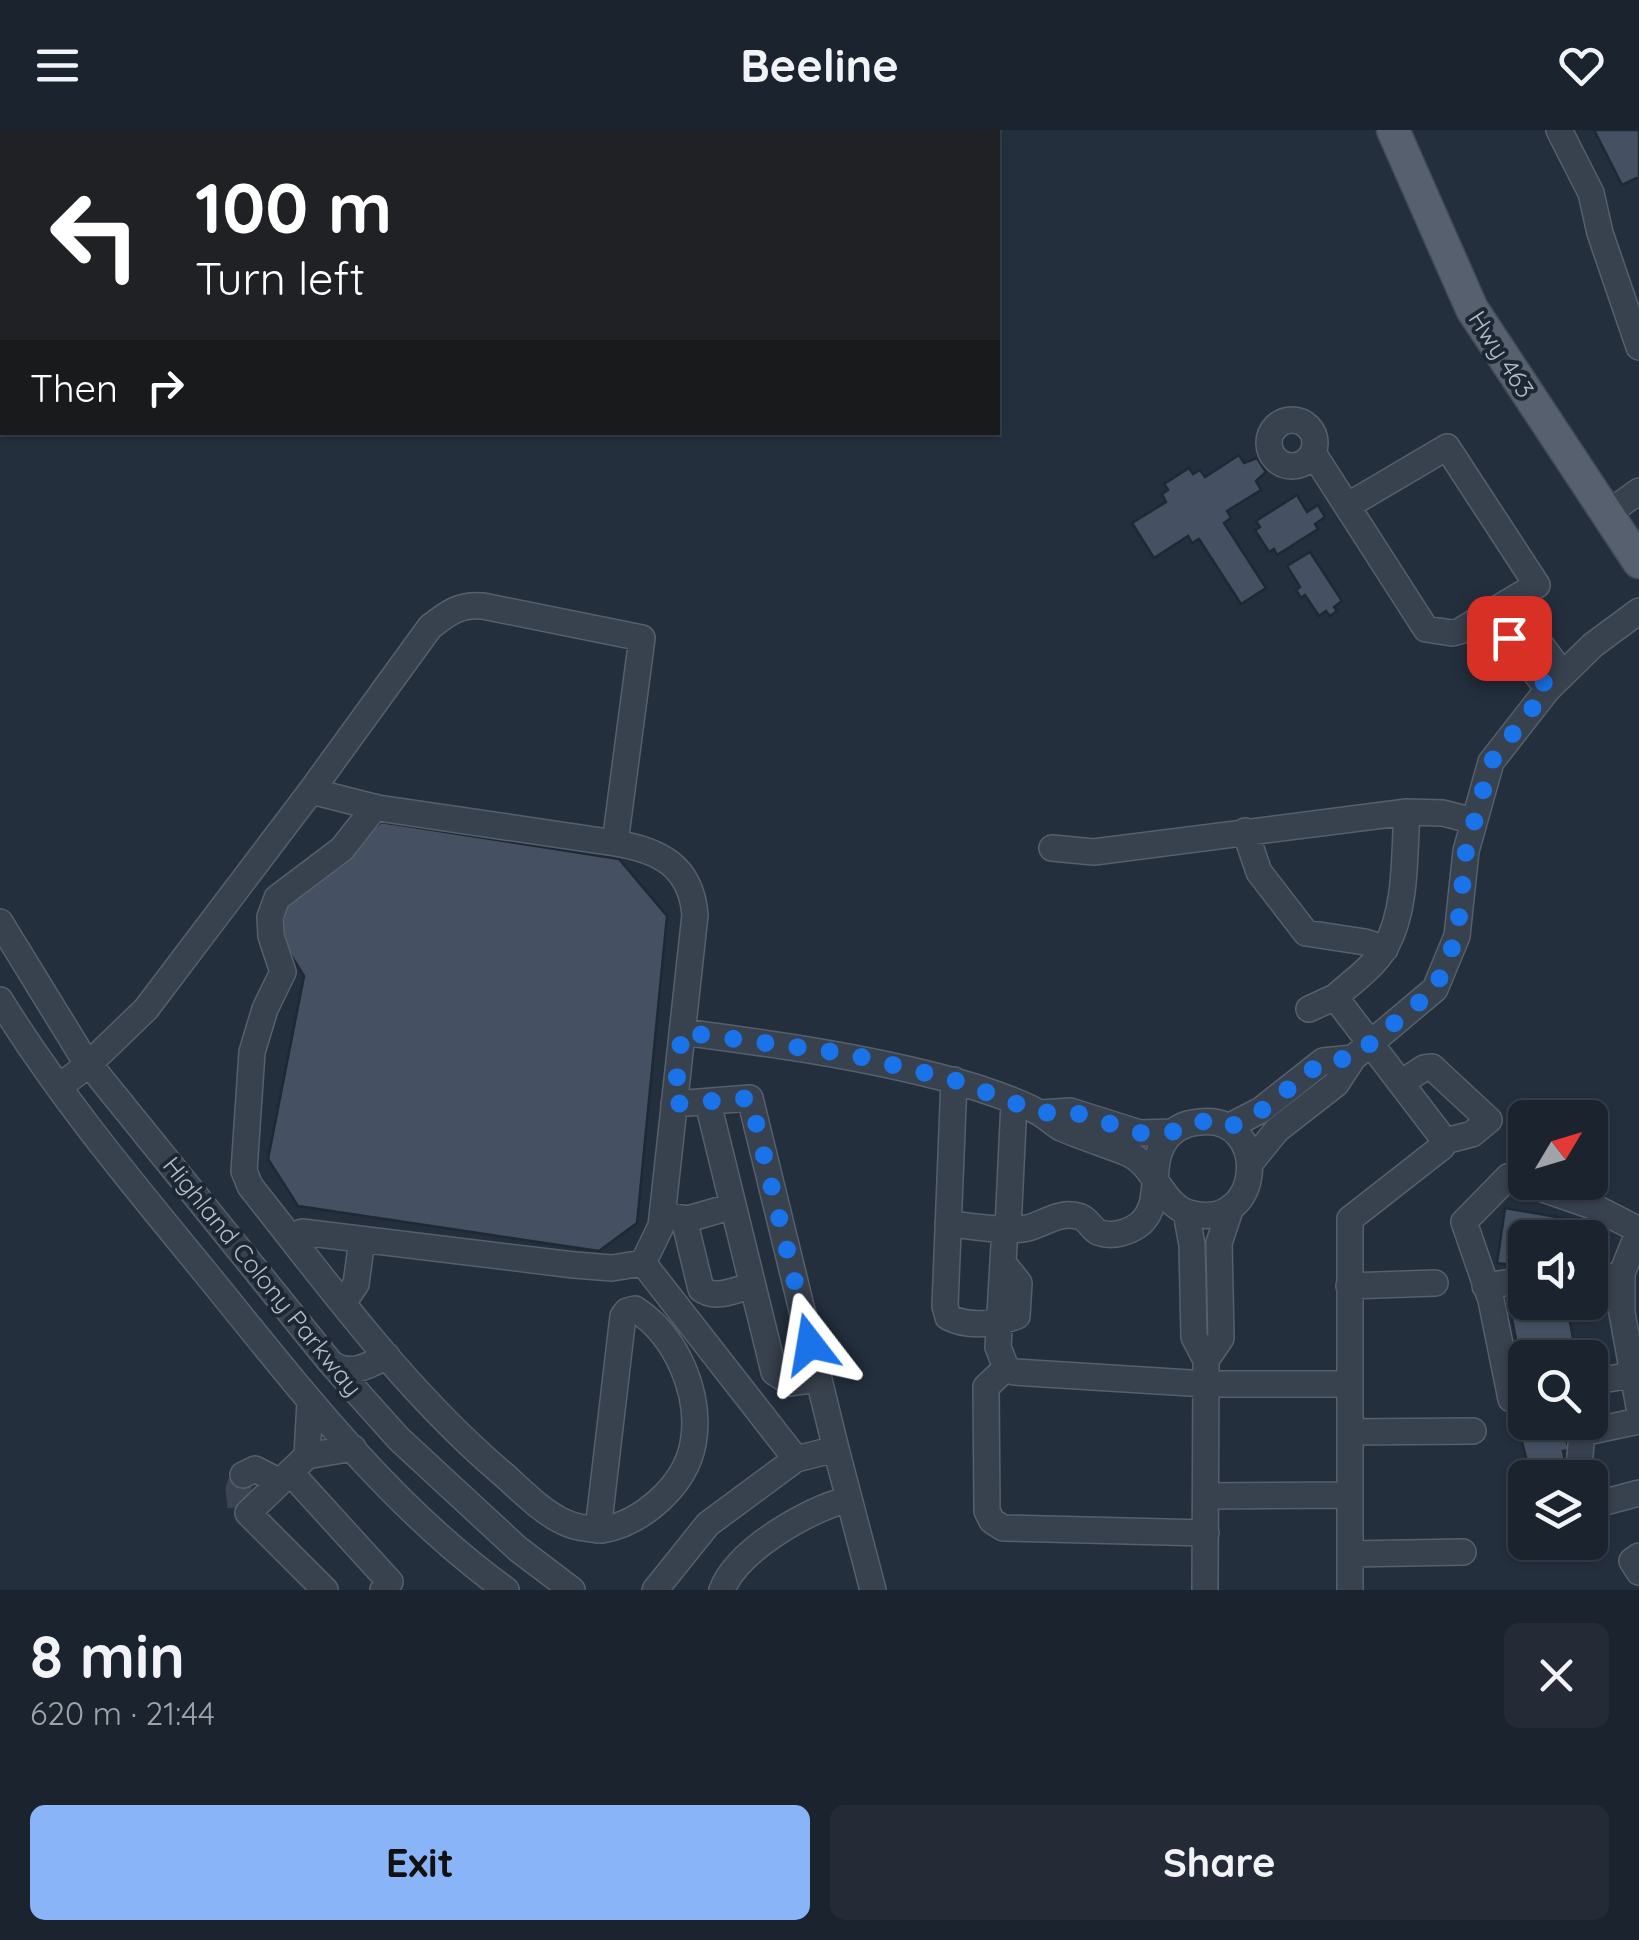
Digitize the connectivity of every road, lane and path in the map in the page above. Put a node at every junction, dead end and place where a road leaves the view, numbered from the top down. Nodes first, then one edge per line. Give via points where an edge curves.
1 (1393, 130) edge
2 (1559, 130) edge
3 (1639, 347) edge
4 (1313, 453) dead end
5 (1639, 491) edge
6 (1347, 506) junction
7 (1607, 514) junction
8 (1639, 562) edge
9 (1499, 608) junction
10 (1639, 611) edge
11 (1555, 681) junction
12 (311, 792) junction
13 (375, 807) junction
14 (1408, 812) junction
15 (1474, 821) junction
16 (1244, 831) junction
17 (614, 843) junction
18 (1052, 848) dead end
19 (0, 922) edge
20 (1385, 948) junction
21 (1335, 997) junction
22 (0, 1000) edge
23 (1309, 1009) dead end
24 (682, 1032) junction
25 (1361, 1051) junction
26 (89, 1064) junction
27 (954, 1080) junction
28 (1401, 1083) junction
29 (59, 1087) junction
30 (1014, 1102) junction
31 (708, 1103) junction
32 (674, 1104) junction
33 (1041, 1113) junction
34 (1228, 1128) junction
35 (1172, 1132) junction
36 (1445, 1141) junction
37 (1250, 1162) junction
38 (1158, 1180) junction
39 (733, 1206) junction
40 (1231, 1207) junction
41 (1186, 1212) junction
42 (673, 1216) junction
43 (948, 1224) junction
44 (1014, 1228) junction
45 (1639, 1231) edge
46 (291, 1238) junction
47 (362, 1240) junction
48 (643, 1263) junction
49 (1608, 1276) edge
50 (1622, 1276) junction
51 (1436, 1283) dead end
52 (1508, 1283) edge
53 (752, 1285) junction
54 (1349, 1286) junction
55 (1486, 1286) junction
56 (343, 1303) junction
57 (1000, 1322) junction
58 (387, 1356) junction
59 (331, 1363) junction
60 (1006, 1368) junction
61 (1206, 1372) junction
62 (1632, 1375) junction
63 (819, 1379) junction
64 (1608, 1379) edge
65 (1350, 1384) junction
66 (1508, 1385) edge
67 (310, 1401) junction
68 (1639, 1408) edge
69 (1639, 1421) edge
70 (1472, 1431) dead end
71 (1350, 1432) junction
72 (353, 1448) junction
73 (836, 1449) junction
74 (796, 1459) junction
75 (1580, 1460) edge
76 (292, 1470) junction
77 (244, 1475) dead end
78 (1639, 1493) edge
79 (1206, 1496) junction
80 (1350, 1496) junction
81 (849, 1499) junction
82 (1608, 1501) edge
83 (598, 1530) junction
84 (1206, 1533) junction
85 (1463, 1552) dead end
86 (1350, 1554) junction
87 (1639, 1556) edge
88 (1639, 1572) edge
89 (325, 1590) edge
90 (384, 1590) edge
91 (506, 1590) edge
92 (572, 1590) edge
93 (654, 1590) edge
94 (722, 1590) edge
95 (872, 1590) edge
96 (1205, 1590) edge
97 (1350, 1590) edge

1 - 7 main road, Hwy 463 via 1472,310
2 - 3 street via 1591,193
4 - 6 street
5 - 7 street
6 - 9 street via 1426,629 1452,633
6 - 9 street via 1447,446 1537,585
7 - 8 main road, Hwy 463
9 - 11 street
10 - 11 street
11 - 15 street via 1491,762
12 - 13 street
12 - 17 street via 430,627 464,604 483,606 642,638
12 - 26 street via 146,1010
13 - 17 street
13 - 46 street via 342,849 277,898 270,916 283,972 256,1034 242,1162 250,1186
14 - 15 street
14 - 16 street
14 - 20 street via 1394,927
15 - 25 street via 1457,936 1435,989
16 - 18 street via 1094,852
16 - 20 street via 1260,872 1306,933
17 - 24 street via 666,858 694,901
19 - 26 street, Highland Colony Parkway
20 - 21 street
21 - 23 street
21 - 25 street
22 - 29 street, Highland Colony Parkway
24 - 27 street via 849,1054
24 - 32 street
25 - 28 street
25 - 34 street via 1323,1061
25 - 37 street via 1336,1084 1277,1130
26 - 29 street
26 - 59 street, Highland Colony Parkway
27 - 30 street
27 - 43 street
28 - 36 street
28 - 36 street via 1432,1067 1489,1120 1472,1134
29 - 67 street, Highland Colony Parkway
30 - 33 street
30 - 44 street
31 - 32 street
31 - 39 street
31 - 63 street via 750,1098
32 - 42 street
33 - 35 street via 1070,1111 1140,1133
33 - 38 street via 1137,1157
34 - 35 street via 1208,1121
34 - 37 street
35 - 38 street via 1157,1158
36 - 54 street via 1350,1219
37 - 40 street via 1246,1189
38 - 41 street
38 - 44 street via 1141,1222 1128,1231
39 - 42 street
39 - 53 street
40 - 41 street via 1209,1215
40 - 61 street via 1219,1243 1221,1338
41 - 61 street via 1194,1337
42 - 48 street
42 - 53 street via 706,1294
43 - 44 street
43 - 57 street via 948,1317
44 - 57 street via 1003,1262 1019,1283 1019,1311
45 - 50 street
45 - 55 street via 1508,1176 1464,1222
46 - 47 street via 302,1232
46 - 56 street
47 - 48 street via 574,1265
47 - 56 street via 356,1284
48 - 74 street
49 - 50 street
50 - 62 street
51 - 54 street
52 - 55 street
53 - 63 street via 774,1372 791,1383
54 - 65 street
55 - 66 street
56 - 58 street
57 - 60 street via 998,1347
58 - 59 street via 354,1370
58 - 83 street via 479,1454 548,1512
59 - 92 street, Highland Colony Parkway via 399,1439
60 - 61 street
60 - 84 street via 986,1387 992,1521 1003,1528
61 - 65 street
61 - 79 street
62 - 64 street
62 - 68 street
63 - 73 street
65 - 71 street
67 - 72 street, Highland Colony Parkway
67 - 76 street
69 - 75 street via 1582,1433
70 - 71 street
71 - 80 street
72 - 76 street
72 - 91 street, Highland Colony Parkway via 396,1496
73 - 74 street
73 - 81 street
74 - 93 street via 708,1524
76 - 77 street
76 - 89 street via 244,1510
76 - 90 street via 390,1582
78 - 82 street
79 - 80 street
79 - 84 street
80 - 86 street
81 - 94 street via 782,1530
81 - 95 street
83 - 83 street via 626,1523 660,1499 693,1444 684,1372 666,1338 635,1309 623,1316
84 - 96 street
85 - 86 street
86 - 97 street
87 - 88 street via 1632,1560

